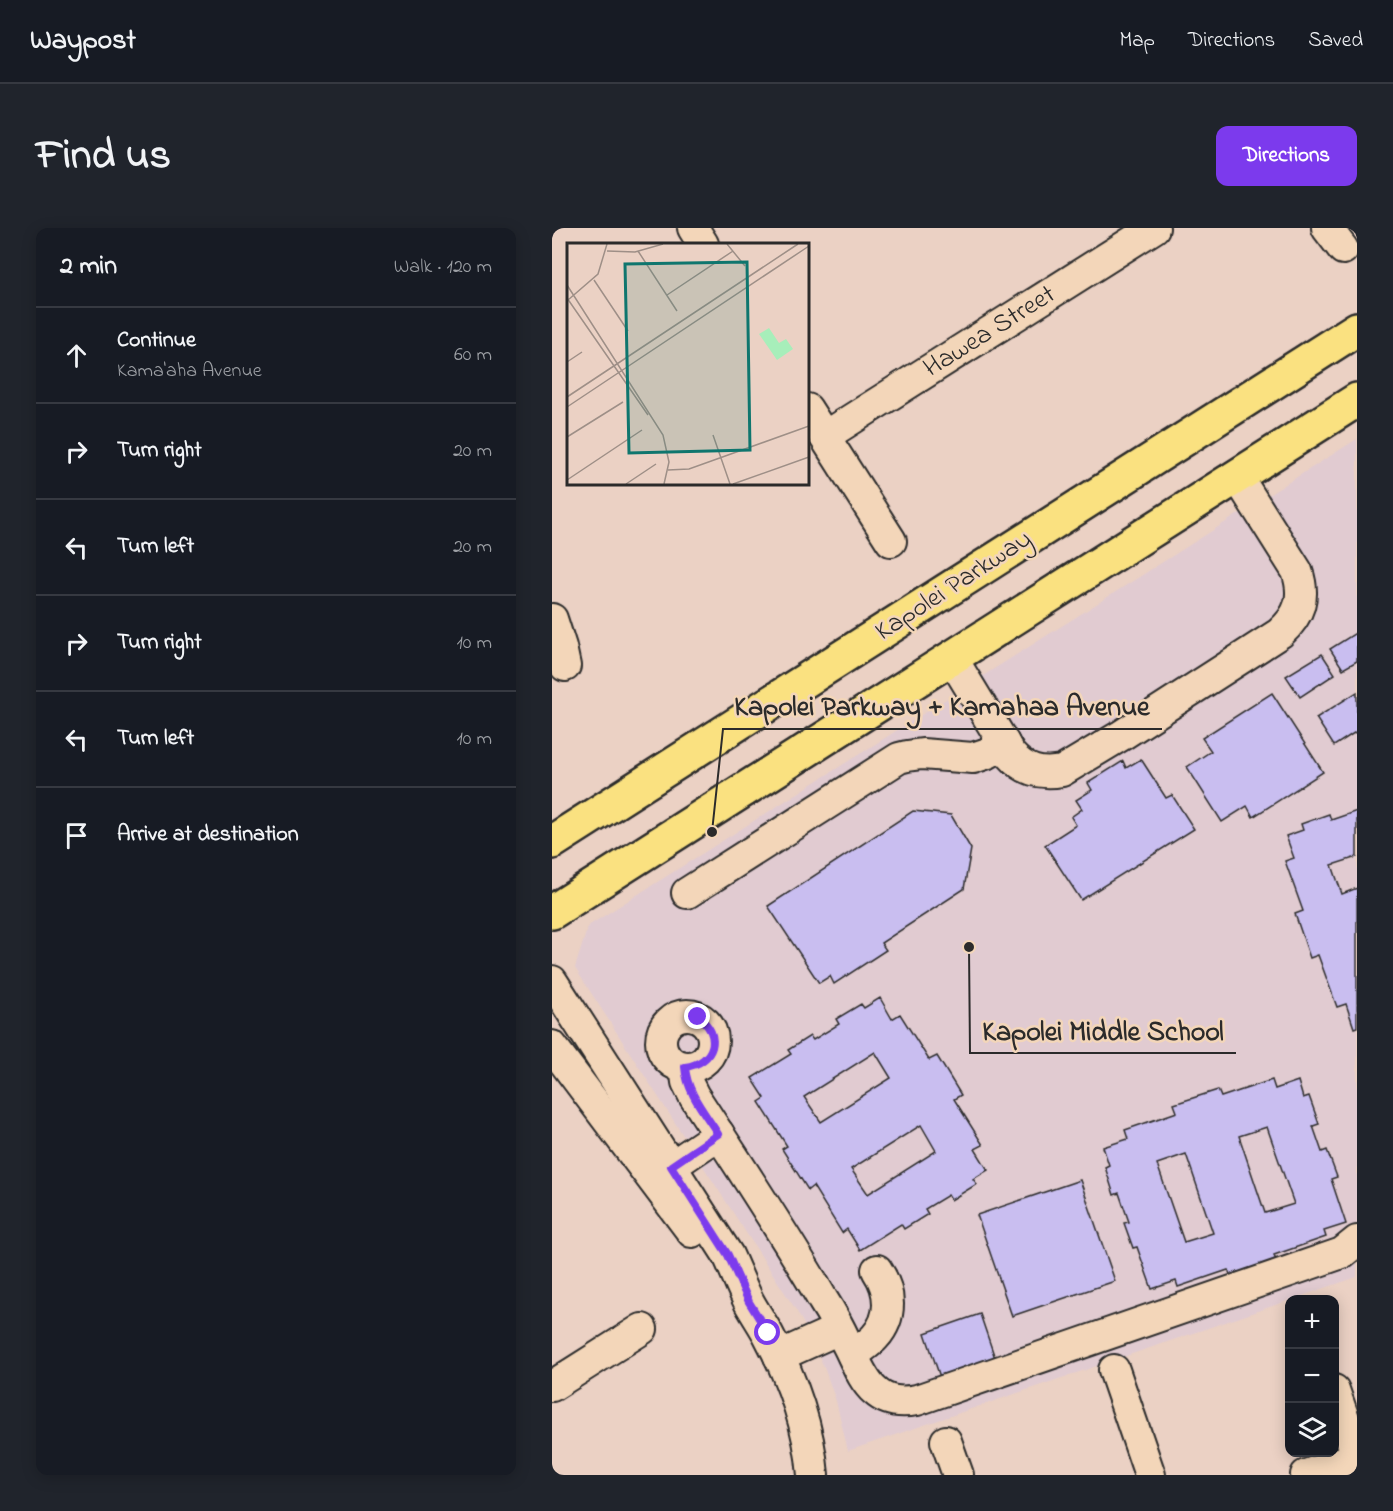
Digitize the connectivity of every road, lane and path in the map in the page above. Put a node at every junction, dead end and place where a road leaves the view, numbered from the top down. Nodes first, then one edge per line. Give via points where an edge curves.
1 (693, 228) edge
2 (1155, 228) edge
3 (703, 243) edge
4 (1357, 329) edge
5 (1357, 400) edge
6 (808, 410) edge
7 (825, 436) junction
8 (1238, 476) junction
9 (891, 541) dead end
10 (552, 619) edge
11 (952, 658) junction
12 (565, 666) dead end
13 (1004, 743) junction
14 (552, 842) edge
15 (687, 893) dead end
16 (552, 912) edge
17 (552, 981) edge
18 (552, 1046) edge
19 (685, 1067) dead end
20 (718, 1134) junction
21 (662, 1172) junction
22 (1357, 1241) edge
23 (877, 1270) dead end
24 (642, 1329) dead end
25 (846, 1342) junction
26 (779, 1356) junction
27 (1114, 1370) dead end
28 (552, 1386) edge
29 (1339, 1402) edge
30 (946, 1441) dead end
31 (1357, 1457) edge
32 (813, 1475) edge
33 (958, 1475) edge
34 (1150, 1475) edge
35 (1306, 1475) edge

1 - 3 street
2 - 7 street, Hawea Street
4 - 14 main road, Kapolei Parkway
5 - 8 main road
6 - 7 street
7 - 9 street
8 - 11 main road
8 - 13 street via 1301,583 1299,606 1288,626 1062,771 1042,773 1024,767
10 - 12 street
11 - 13 street
11 - 16 main road
13 - 15 street via 973,758 922,754 899,758
17 - 21 street
18 - 21 street
19 - 20 street via 690,1089
20 - 21 street
20 - 25 street via 808,1274
21 - 26 street via 728,1255
22 - 25 street via 1341,1253 917,1400 894,1401 873,1390
23 - 25 street via 883,1278 889,1307 882,1327 876,1336
24 - 28 street
25 - 26 street
26 - 32 street via 799,1408
27 - 34 street
29 - 31 street
30 - 33 street
31 - 35 street

